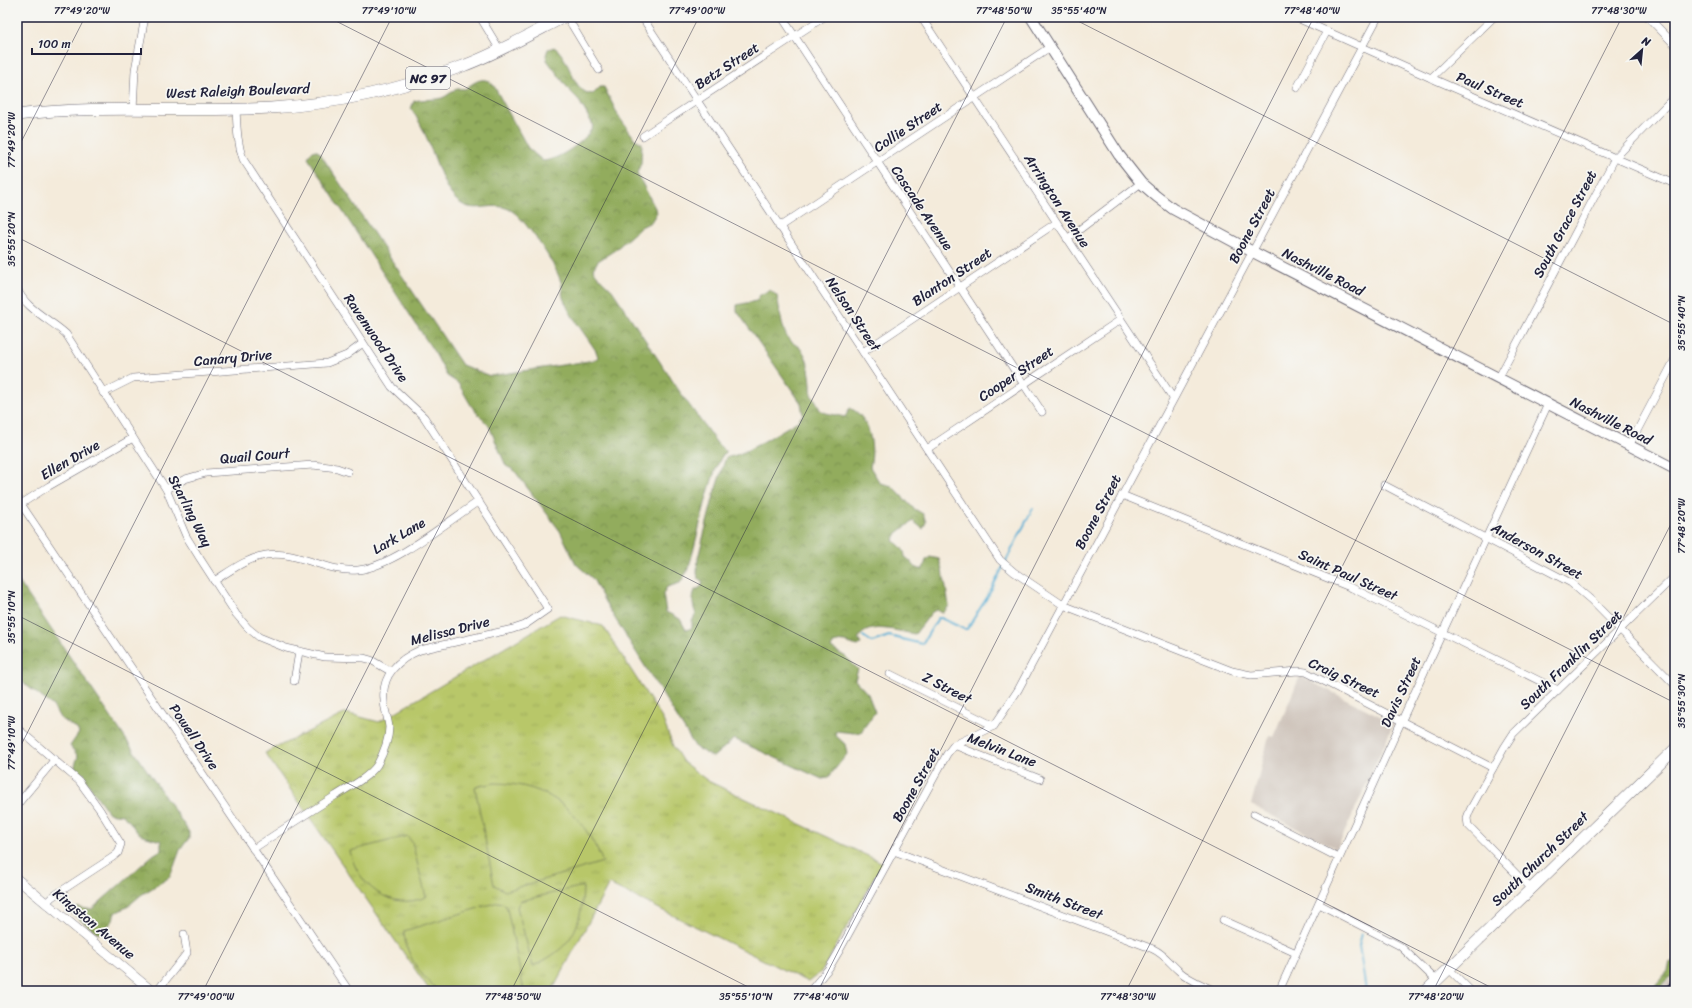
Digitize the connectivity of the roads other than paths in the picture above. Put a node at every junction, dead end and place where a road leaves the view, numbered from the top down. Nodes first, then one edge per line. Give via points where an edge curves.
1 (145, 17) edge
2 (480, 17) edge
3 (564, 17) edge
4 (567, 17) edge
5 (642, 17) edge
6 (782, 17) edge
7 (824, 17) edge
8 (921, 17) edge
9 (1031, 17) edge
10 (1295, 17) edge
11 (1378, 17) edge
12 (1494, 17) edge
13 (1648, 17) edge
14 (1327, 31) junction
15 (795, 36) junction
16 (1675, 45) edge
17 (1363, 46) junction
18 (1050, 47) junction
19 (500, 50) junction
20 (599, 70) dead end
21 (1431, 78) junction
22 (1297, 88) dead end
23 (1675, 96) edge
24 (974, 98) junction
25 (697, 101) junction
26 (236, 109) junction
27 (134, 110) junction
28 (17, 115) edge
29 (643, 136) dead end
30 (1615, 158) junction
31 (877, 163) junction
32 (1141, 183) junction
33 (1675, 184) edge
34 (1056, 223) junction
35 (779, 227) junction
36 (1068, 239) junction
37 (1253, 252) junction
38 (960, 287) junction
39 (17, 288) edge
40 (1120, 320) junction
41 (363, 343) junction
42 (863, 352) junction
43 (1675, 359) edge
44 (1498, 379) junction
45 (1022, 385) junction
46 (103, 393) junction
47 (1174, 398) junction
48 (1548, 404) junction
49 (1042, 412) dead end
50 (132, 438) junction
51 (1629, 446) junction
52 (927, 449) junction
53 (1675, 470) edge
54 (348, 472) dead end
55 (1384, 485) dead end
56 (166, 489) junction
57 (1122, 495) junction
58 (19, 501) edge
59 (478, 501) junction
60 (1487, 538) junction
61 (1675, 576) edge
62 (214, 581) junction
63 (1063, 605) junction
64 (548, 609) joint
65 (1620, 630) junction
66 (1443, 632) junction
67 (299, 652) junction
68 (390, 671) junction
69 (890, 674) dead end
70 (294, 681) dead end
71 (1675, 685) edge
72 (1558, 690) junction
73 (1402, 720) junction
74 (994, 726) junction
75 (17, 728) edge
76 (954, 745) junction
77 (1675, 749) edge
78 (55, 759) junction
79 (1493, 768) junction
80 (1040, 779) dead end
81 (17, 805) edge
82 (1254, 814) dead end
83 (253, 849) junction
84 (894, 851) junction
85 (1339, 858) junction
86 (17, 879) edge
87 (1531, 889) junction
88 (46, 903) junction
89 (1319, 904) junction
90 (1223, 920) dead end
91 (184, 934) dead end
92 (1296, 953) junction
93 (1449, 969) junction
94 (1437, 981) junction
95 (152, 991) edge
96 (157, 991) edge
97 (349, 991) edge
98 (810, 991) edge
99 (1214, 991) edge
100 (1279, 991) edge
101 (1426, 991) edge
102 (1470, 991) edge

1 - 27 street via 135,70
2 - 19 street
3 - 19 main road, West Raleigh Boulevard / NC 97
4 - 20 street
5 - 25 street, Nelson Street
6 - 15 street, Cascade Avenue
7 - 15 street, Betz Street
8 - 24 street, Arrington Avenue
9 - 18 main road, Nashville Road
10 - 14 street, Paul Street
11 - 17 street, Boone Street
12 - 21 street
13 - 16 street
14 - 17 street, Paul Street
14 - 22 street
15 - 25 street, Betz Street
15 - 31 street, Cascade Avenue
17 - 21 street, Paul Street
17 - 37 street, Boone Street
18 - 24 street, Collie Street
18 - 32 main road, Nashville Road via 1119,155
19 - 26 main road, West Raleigh Boulevard / NC 97 via 457,68 385,90 301,105
21 - 30 street, Paul Street
23 - 30 street, South Grace Street
24 - 31 street, Collie Street
24 - 34 street, Arrington Avenue
25 - 29 street, Betz Street
25 - 35 street, Nelson Street
26 - 27 main road, West Raleigh Boulevard / NC 97
26 - 41 street, Ravenwood Drive via 237,134 243,159
27 - 28 main road, West Raleigh Boulevard / NC 97
30 - 33 street, Paul Street
30 - 44 street, South Grace Street
31 - 35 street, Collie Street
31 - 38 street, Cascade Avenue
32 - 36 street
32 - 37 main road, Nashville Road via 1173,208
34 - 36 street, Arrington Avenue
34 - 38 street, Blanton Street
35 - 42 street, Nelson Street
36 - 40 street, Arrington Avenue
37 - 44 main road, Nashville Road
37 - 47 street, Boone Street
38 - 42 street, Blanton Street
38 - 45 street, Cascade Avenue
39 - 46 street, Starling Way via 25,300 66,334
40 - 45 street, Cooper Street
40 - 47 street, Arrington Avenue
41 - 46 street, Canary Drive via 347,355 328,363 133,378
41 - 59 street, Ravenwood Drive via 392,387 424,417
42 - 52 street, Nelson Street
43 - 51 street
44 - 48 main road, Nashville Road
45 - 49 street, Cascade Avenue
45 - 52 street, Cooper Street
46 - 50 street, Starling Way
47 - 57 street, Boone Street
48 - 51 main road, Nashville Road
48 - 60 street, Davis Street
50 - 56 street, Starling Way
50 - 58 street, Ellen Drive
51 - 53 main road, Nashville Road
52 - 63 street, Nelson Street via 1000,560
54 - 56 street, Quail Court via 313,465 206,473 185,479
55 - 60 street, Anderson Street
56 - 62 street, Starling Way via 186,536
57 - 63 street, Boone Street
57 - 66 street, Saint Paul Street via 1352,588
58 - 83 street, Powell Drive
59 - 62 street, Lark Lane via 406,550 371,566 344,570 330,569 289,555 264,555 251,559
59 - 64 street, Ravenwood Drive
60 - 65 street, Anderson Street via 1571,583
60 - 66 street, Davis Street
61 - 65 street, South Franklin Street
62 - 67 street, Starling Way via 236,614 259,637
63 - 73 street, Craig Street via 1242,674 1298,670 1306,672
63 - 74 street, Boone Street via 1018,690
64 - 68 street, Melissa Drive via 513,629 420,650 397,663
65 - 71 street, Anderson Street
65 - 72 street, South Franklin Street
66 - 72 street, Saint Paul Street
66 - 73 street, Davis Street
67 - 68 street, Starling Way via 364,658
67 - 70 street
68 - 83 street, Melissa Drive via 383,699 389,727 387,741 376,766 356,782
69 - 74 street, Z Street
72 - 79 street, South Franklin Street via 1513,734
73 - 79 street, Craig Street
73 - 85 street, Davis Street
74 - 76 street, Boone Street
75 - 78 street
76 - 80 street, Melvin Lane
76 - 84 street, Boone Street
77 - 87 main road, South Church Street
78 - 81 street
78 - 88 street via 79,781 117,837 121,848 113,857
79 - 87 street, South Franklin Street via 1470,810 1468,824
82 - 85 street
83 - 97 street, Powell Drive
84 - 98 street, Boone Street via 829,968
84 - 99 street, Smith Street via 1163,953 1188,978
85 - 89 street, Davis Street
86 - 88 street, Kingston Avenue
87 - 93 main road, South Church Street
88 - 95 street, Kingston Avenue
89 - 92 street, Davis Street
89 - 94 street via 1396,943
90 - 92 street
91 - 96 street via 187,953
92 - 100 street, Davis Street
93 - 94 main road, South Church Street
93 - 102 street
94 - 101 main road, South Church Street

